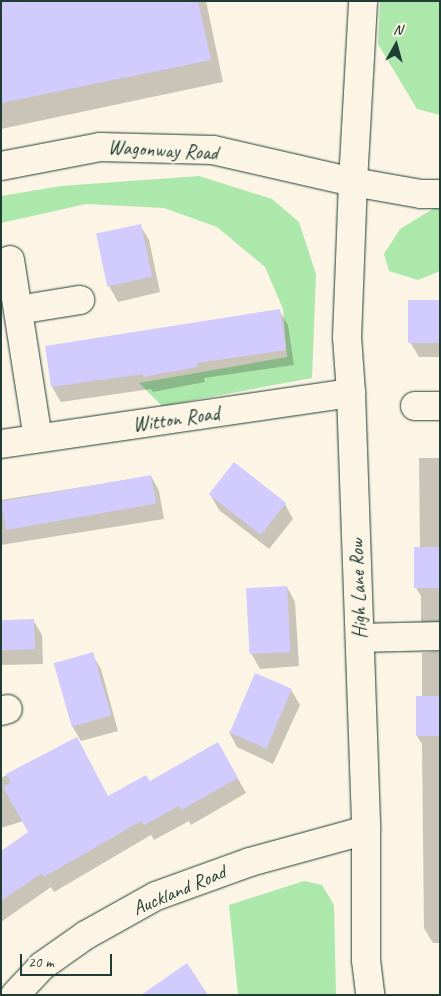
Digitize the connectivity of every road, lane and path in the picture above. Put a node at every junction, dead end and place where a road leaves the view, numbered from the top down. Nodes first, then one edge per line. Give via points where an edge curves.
1 (363, 1) edge
2 (1, 166) edge
3 (353, 182) junction
4 (440, 194) edge
5 (10, 260) dead end
6 (80, 300) dead end
7 (18, 310) junction
8 (351, 393) junction
9 (38, 438) junction
10 (1, 444) edge
11 (440, 636) edge
12 (360, 638) junction
13 (366, 830) junction
14 (15, 995) edge
15 (370, 995) edge

1 - 3 street, High Lane Row
2 - 3 street, Wagonway Road via 100,147 213,150
3 - 4 street, Wagonway Road via 421,194
3 - 8 street, High Lane Row via 347,337
5 - 7 street
6 - 7 street
7 - 9 street
8 - 9 street, Witton Road
8 - 12 street, High Lane Row
9 - 10 street, Witton Road
11 - 12 street
12 - 13 street, High Lane Row
13 - 14 street, Auckland Road via 250,862 156,896 64,950 42,966
13 - 15 street, High Lane Row via 366,960

